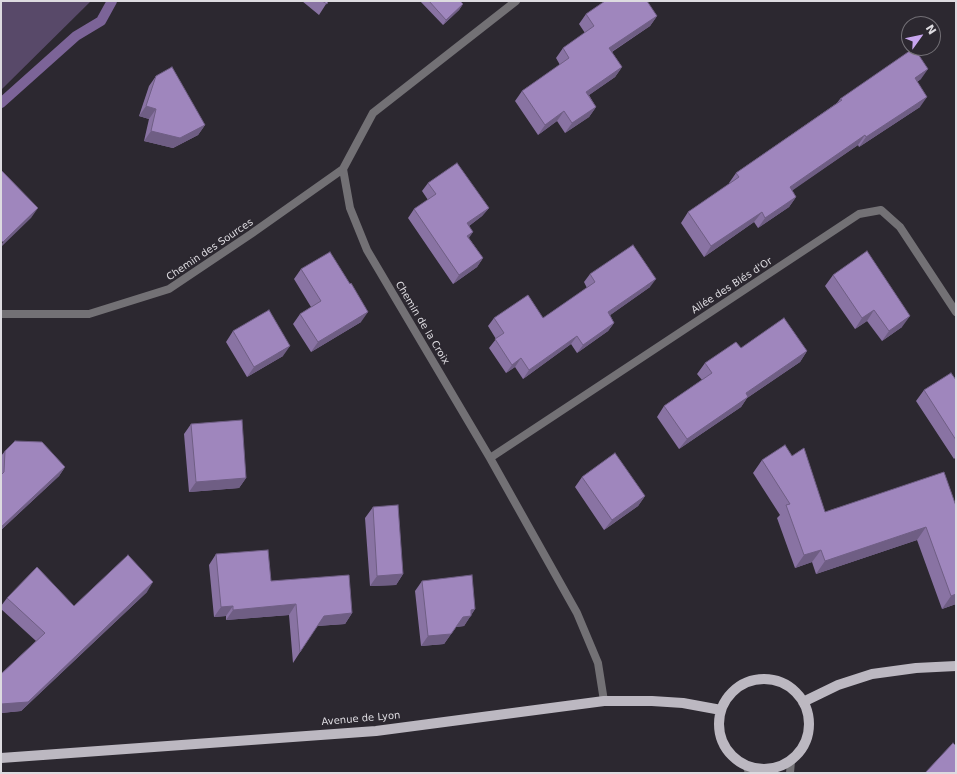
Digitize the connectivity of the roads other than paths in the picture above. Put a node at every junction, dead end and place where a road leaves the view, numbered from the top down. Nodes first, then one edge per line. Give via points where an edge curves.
1 (516, 1) edge
2 (343, 169) junction
3 (956, 312) edge
4 (1, 314) edge
5 (490, 458) junction
6 (956, 666) edge
7 (604, 701) junction
8 (803, 702) junction
9 (721, 710) junction
10 (1, 758) edge
11 (791, 761) junction
12 (748, 770) edge
13 (790, 773) edge

1 - 2 street via 373,113
2 - 4 street, Chemin des Sources via 170,289 89,314
2 - 5 street, Chemin de la Croix via 350,208 367,250
3 - 5 street, Allée des Blés d'Or via 900,227 881,210 859,214
5 - 7 street, Chemin de la Croix via 577,613 598,663
6 - 8 main road via 872,674 838,685
7 - 9 main road, Avenue de Lyon via 683,703
7 - 10 main road, Avenue de Lyon via 376,731
8 - 9 main road via 786,685 773,680 758,680 733,691
8 - 11 main road via 808,718 808,734 802,749
9 - 12 main road via 718,724 720,737 726,750
11 - 12 main road via 777,768
11 - 13 street

